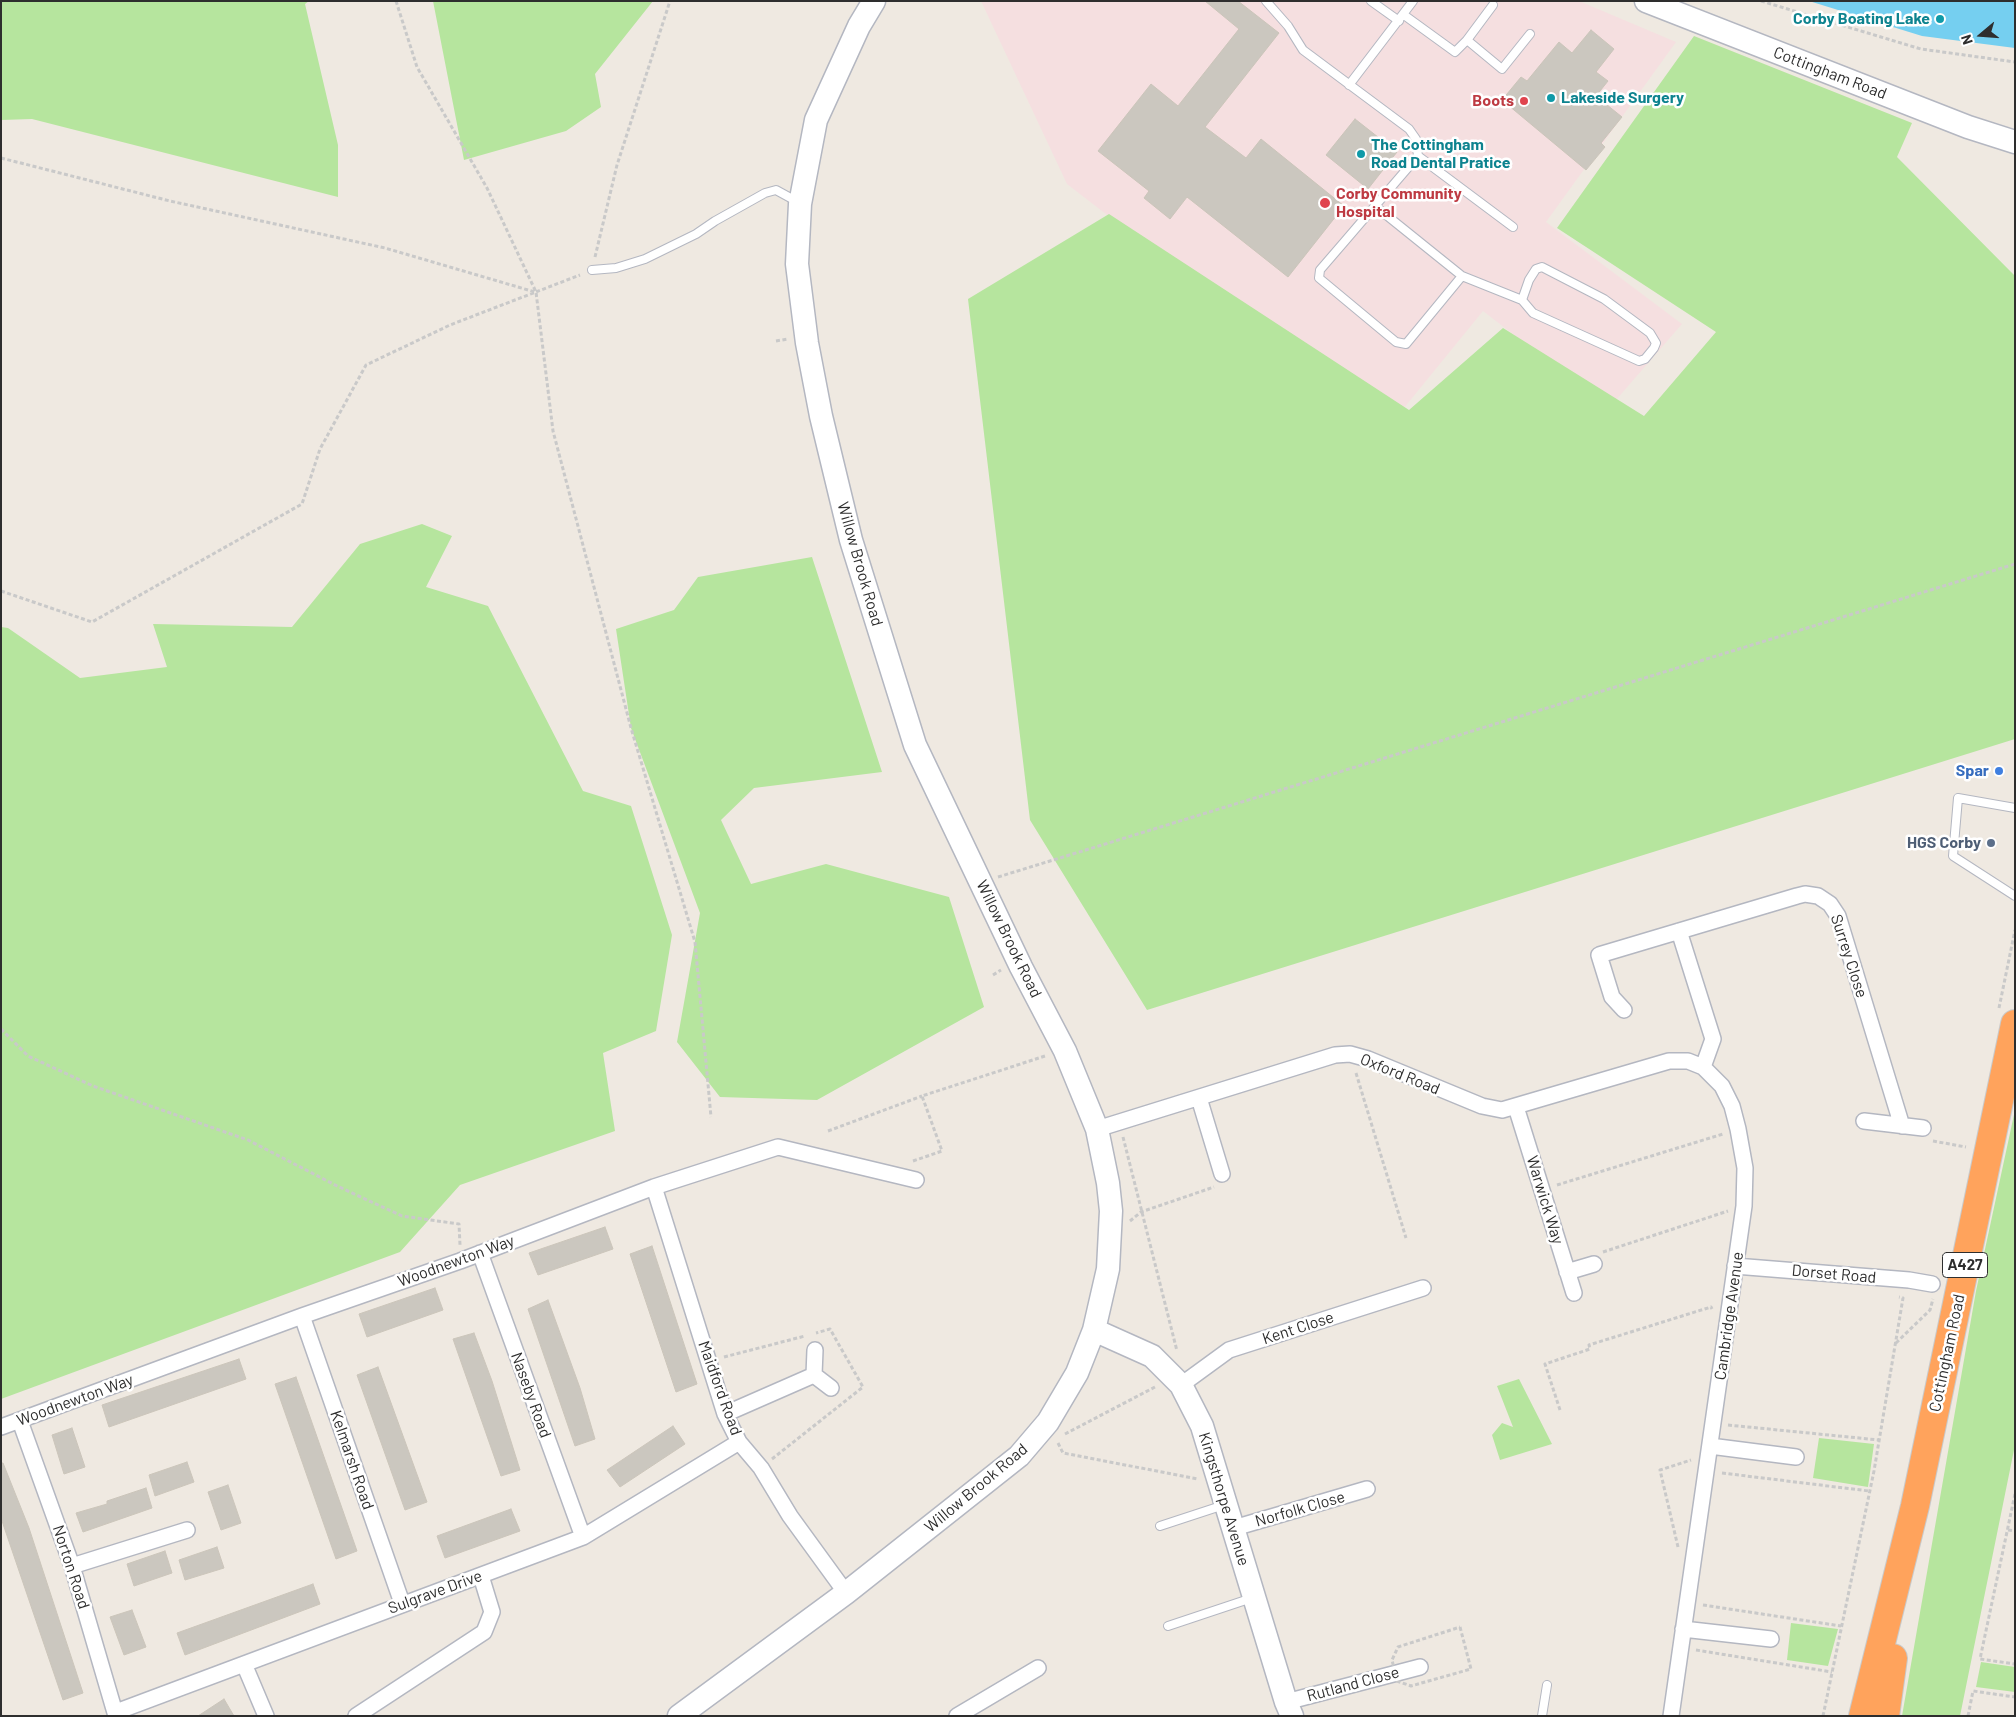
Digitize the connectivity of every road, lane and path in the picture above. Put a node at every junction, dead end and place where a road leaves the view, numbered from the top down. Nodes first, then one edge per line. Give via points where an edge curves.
1 (396, 1) edge
2 (670, 1) edge
3 (874, 1) edge
4 (1266, 1) edge
5 (1370, 1) edge
6 (1413, 1) edge
7 (1646, 1) edge
8 (1761, 1) edge
9 (1493, 5) dead end
10 (1402, 18) junction
11 (1530, 34) dead end
12 (1466, 40) junction
13 (2015, 62) edge
14 (1349, 85) junction
15 (2015, 142) edge
16 (1418, 156) junction
17 (1, 158) edge
18 (800, 204) junction
19 (1375, 206) junction
20 (1513, 227) dead end
21 (592, 270) junction
22 (1462, 276) junction
23 (536, 292) junction
24 (1522, 300) junction
25 (2015, 564) edge
26 (1, 592) edge
27 (2015, 808) edge
28 (981, 882) junction
29 (2015, 896) edge
30 (1679, 931) junction
31 (1624, 1010) dead end
32 (2015, 1024) edge
33 (1, 1029) edge
34 (1065, 1051) junction
35 (1350, 1054) junction
36 (1703, 1067) junction
37 (922, 1096) junction
38 (1199, 1098) junction
39 (1516, 1107) junction
40 (711, 1117) dead end
41 (1864, 1121) dead end
42 (1119, 1122) junction
43 (1902, 1126) junction
44 (1923, 1128) joint
45 (1098, 1129) junction
46 (1738, 1129) junction
47 (828, 1132) dead end
48 (1967, 1147) dead end
49 (883, 1172) junction
50 (1222, 1174) joint
51 (916, 1180) dead end
52 (654, 1186) junction
53 (1542, 1190) junction
54 (1744, 1206) junction
55 (1142, 1212) junction
56 (1111, 1238) junction
57 (1406, 1238) dead end
58 (480, 1253) junction
59 (460, 1261) junction
60 (1594, 1264) joint
61 (1735, 1266) junction
62 (1568, 1272) junction
63 (1932, 1284) dead end
64 (1423, 1288) dead end
65 (1574, 1293) dead end
66 (1894, 1296) dead end
67 (1729, 1313) junction
68 (302, 1316) junction
69 (1094, 1330) junction
70 (815, 1350) dead end
71 (814, 1375) junction
72 (1177, 1381) junction
73 (832, 1388) dead end
74 (1560, 1410) dead end
75 (725, 1414) junction
76 (20, 1421) junction
77 (1714, 1424) junction
78 (1, 1427) edge
79 (1052, 1430) junction
80 (1879, 1440) junction
81 (739, 1442) junction
82 (1709, 1450) junction
83 (1796, 1456) dead end
84 (1706, 1471) junction
85 (1218, 1476) junction
86 (1367, 1489) dead end
87 (1870, 1491) junction
88 (2015, 1494) edge
89 (1226, 1504) junction
90 (1915, 1506) junction
91 (1160, 1526) dead end
92 (1234, 1528) junction
93 (187, 1530) dead end
94 (2008, 1530) junction
95 (2015, 1531) edge
96 (583, 1537) junction
97 (1693, 1557) junction
98 (72, 1566) junction
99 (481, 1576) junction
100 (846, 1593) junction
101 (1254, 1598) junction
102 (1687, 1602) junction
103 (402, 1603) junction
104 (1168, 1626) dead end
105 (1841, 1626) junction
106 (1683, 1629) junction
107 (1771, 1639) dead end
108 (1680, 1648) junction
109 (244, 1664) junction
110 (2015, 1664) edge
111 (1420, 1667) dead end
112 (1038, 1668) dead end
113 (1832, 1672) junction
114 (1547, 1685) dead end
115 (2015, 1697) edge
116 (1289, 1709) edge
117 (116, 1714) edge
118 (266, 1716) edge
119 (356, 1716) edge
120 (679, 1716) edge
121 (957, 1716) edge
122 (1542, 1716) edge
123 (1671, 1716) edge
124 (1823, 1716) edge
125 (1863, 1716) edge
126 (1885, 1716) edge
127 (1968, 1716) edge

1 - 23 path via 417,67 487,188
2 - 21 path via 617,165
3 - 18 street, Willow Brook Road via 859,26 816,120
4 - 14 lane via 1303,50
5 - 10 lane
6 - 10 lane
7 - 15 street, Cottingham Road via 1968,127
8 - 13 path via 1921,49
9 - 12 lane
10 - 12 lane via 1455,52
10 - 14 lane
11 - 12 lane via 1502,68
14 - 16 lane via 1409,129 1416,139
16 - 19 lane
16 - 20 lane
17 - 23 path via 170,201 385,248
18 - 21 lane via 776,190 765,193 645,260
18 - 28 street, Willow Brook Road via 797,264 807,343 851,540 915,744
19 - 22 lane
19 - 22 lane via 1320,270 1319,278 1396,342 1406,344
21 - 23 path
22 - 24 lane
23 - 26 path via 450,325 366,365 320,449 302,504 109,613 92,622
23 - 40 path via 553,431 631,728 695,942
24 - 24 lane via 1533,313 1639,361 1654,348 1656,342 1650,333 1604,299 1542,267 1536,269 1529,280
25 - 28 path
27 - 29 lane via 1958,798 1953,856
28 - 34 street, Willow Brook Road
30 - 31 street, Surrey Close via 1599,955 1612,997
30 - 36 street via 1713,1039
30 - 43 street, Surrey Close via 1805,894 1818,896 1830,904 1838,916
32 - 90 highway, Cottingham Road / A427
33 - 59 path via 28,1056 93,1086 248,1140 402,1216 459,1224
34 - 37 path
34 - 45 street, Willow Brook Road
35 - 38 street, Oxford Road via 1335,1055
35 - 39 street, Oxford Road via 1482,1106 1502,1110
35 - 57 path
36 - 39 street, Oxford Road via 1688,1061 1669,1061
36 - 46 street, Cambridge Avenue via 1722,1086
37 - 47 path
37 - 49 path via 942,1151
38 - 42 street, Oxford Road
38 - 50 street
39 - 53 street, Warwick Way
41 - 43 street
42 - 45 street, Oxford Road
42 - 55 path
43 - 44 street
44 - 48 path via 1925,1140
45 - 56 street, Willow Brook Road via 1108,1183
46 - 53 path
46 - 54 street, Cambridge Avenue via 1745,1168
49 - 51 street, Woodnewton Way
49 - 52 street, Woodnewton Way via 778,1147
50 - 55 path via 1227,1183
52 - 58 street, Woodnewton Way
52 - 75 street, Maidford Road
53 - 62 street, Warwick Way
54 - 60 path via 1592,1256
54 - 61 street, Cambridge Avenue
55 - 56 path
55 - 72 path via 1180,1364
56 - 69 street, Willow Brook Road via 1108,1269
58 - 59 street, Woodnewton Way
58 - 96 street, Naseby Road
59 - 68 street, Woodnewton Way
60 - 62 street
61 - 63 street, Dorset Road
61 - 67 street, Cambridge Avenue
62 - 65 street, Warwick Way
64 - 72 street, Kent Close via 1229,1350
66 - 80 path via 1903,1298
67 - 74 path via 1716,1313 1711,1308 1589,1344 1590,1349 1545,1364
67 - 77 street, Cambridge Avenue
68 - 76 street, Woodnewton Way
68 - 103 street, Kelmarsh Road
69 - 72 street, Kingsthorpe Avenue via 1152,1356
69 - 79 street, Willow Brook Road
70 - 71 street
71 - 73 street
71 - 75 street
72 - 79 path
72 - 85 street, Kingsthorpe Avenue via 1202,1426
75 - 81 street, Maidford Road
76 - 78 street, Woodnewton Way
76 - 98 street, Norton Road
77 - 80 path
77 - 82 street, Cambridge Avenue
79 - 85 path via 1063,1453 1202,1480
79 - 100 street, Willow Brook Road
80 - 87 path
81 - 96 street, Sulgrave Drive
81 - 100 street, Maidford Road via 761,1468 790,1516
82 - 83 street
82 - 84 street, Cambridge Avenue
82 - 97 path via 1660,1470 1679,1554
84 - 87 path
84 - 97 street, Cambridge Avenue
85 - 89 street, Kingsthorpe Avenue
86 - 92 street, Norfolk Close
87 - 105 path
88 - 94 path
89 - 91 lane
89 - 92 street, Kingsthorpe Avenue
90 - 125 highway, Cottingham Road / A427
90 - 126 highway, Cottingham Road / A427
92 - 101 street, Kingsthorpe Avenue
93 - 98 street
94 - 95 path
94 - 110 path via 1980,1659
96 - 99 street, Sulgrave Drive
97 - 102 street, Cambridge Avenue
98 - 117 street, Norton Road
99 - 103 street, Sulgrave Drive
99 - 119 street via 492,1612 484,1632
100 - 120 street, Willow Brook Road
101 - 104 lane
101 - 116 street, Kingsthorpe Avenue
102 - 105 path
102 - 106 street, Cambridge Avenue
103 - 109 street, Sulgrave Drive
105 - 113 path
106 - 107 street
106 - 108 street, Cambridge Avenue
108 - 113 path
108 - 123 street, Cambridge Avenue
109 - 117 street, Sulgrave Drive
109 - 118 street
111 - 116 street, Rutland Close
112 - 121 street
113 - 124 path
114 - 122 lane
115 - 127 path via 1973,1691

